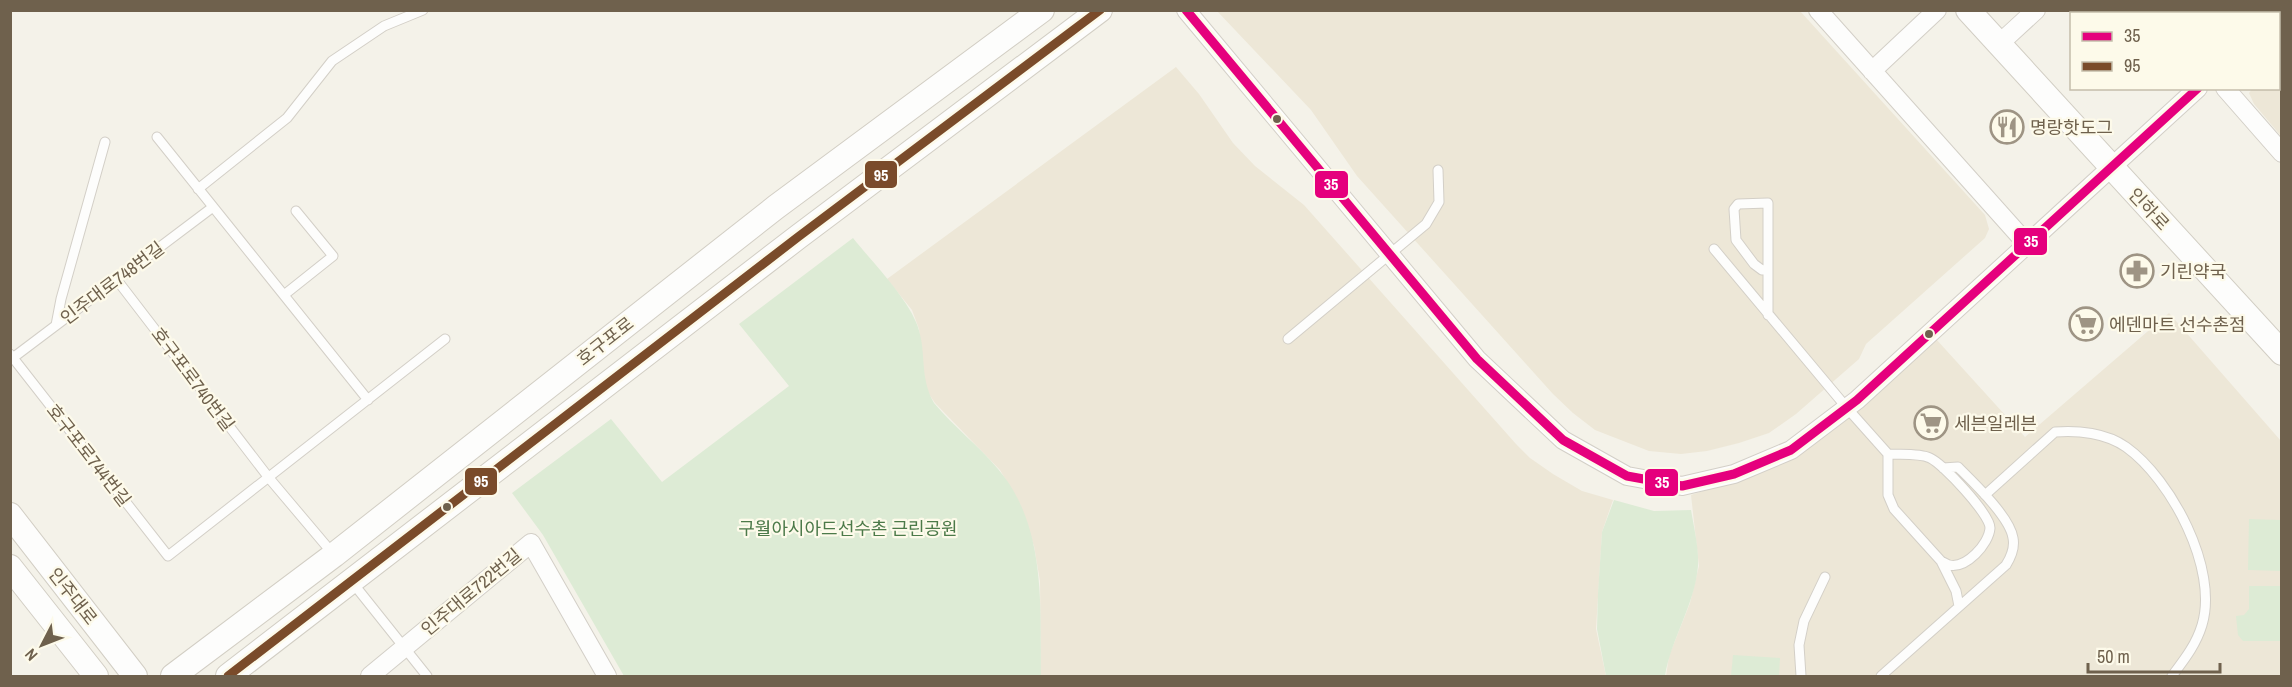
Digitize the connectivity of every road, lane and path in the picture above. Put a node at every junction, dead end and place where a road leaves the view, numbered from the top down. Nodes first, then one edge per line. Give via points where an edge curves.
1 (393, 10) edge
2 (423, 10) edge
3 (1042, 10) edge
4 (1100, 10) edge
5 (1186, 10) edge
6 (1818, 10) edge
7 (1937, 10) edge
8 (1968, 10) edge
9 (2036, 10) edge
10 (401, 18) junction
11 (1999, 44) junction
12 (1872, 70) junction
13 (2196, 90) edge
14 (2227, 90) edge
15 (157, 137) dead end
16 (105, 142) dead end
17 (2282, 153) edge
18 (2110, 167) junction
19 (1438, 170) dead end
20 (198, 189) junction
21 (213, 207) junction
22 (296, 211) dead end
23 (2027, 244) junction
24 (1714, 249) dead end
25 (1390, 255) junction
26 (1768, 269) junction
27 (117, 280) junction
28 (284, 296) junction
29 (1768, 315) junction
30 (56, 326) junction
31 (445, 339) dead end
32 (1288, 339) dead end
33 (2282, 353) edge
34 (11, 357) edge
35 (368, 400) junction
36 (1847, 408) junction
37 (1888, 454) junction
38 (1943, 468) junction
39 (269, 478) junction
40 (1985, 495) junction
41 (10, 515) edge
42 (334, 555) junction
43 (1941, 561) junction
44 (10, 567) edge
45 (1825, 577) dead end
46 (352, 581) junction
47 (1959, 606) junction
48 (405, 648) junction
49 (96, 676) edge
50 (135, 676) edge
51 (172, 676) edge
52 (228, 676) edge
53 (370, 676) edge
54 (427, 676) edge
55 (607, 676) edge
56 (1801, 676) edge
57 (1881, 676) edge
58 (2172, 676) edge

1 - 10 lane
2 - 10 lane
3 - 42 main road, 호구포로 via 776,207
4 - 46 main road, 호구포로
5 - 25 street
6 - 12 street
7 - 12 street
8 - 11 main road, 인하로
9 - 11 street
10 - 20 lane via 332,62 287,118
11 - 18 main road, 인하로
12 - 23 street
13 - 18 street
14 - 17 street
15 - 20 lane
16 - 30 lane
18 - 23 street
18 - 33 main road, 인하로
19 - 25 lane via 1439,202 1433,215
20 - 21 lane
21 - 27 lane, 인주대로748번길
21 - 28 lane
22 - 28 lane via 333,256
23 - 36 street
24 - 29 lane
25 - 32 lane
25 - 36 street via 1477,359 1563,440 1627,476 1682,486 1734,474 1791,450
26 - 26 lane via 1768,203 1737,204 1736,240 1754,264
26 - 29 lane
27 - 30 lane, 인주대로748번길
27 - 39 lane, 호구포로740번길
28 - 35 lane
29 - 36 lane
30 - 34 lane, 인주대로748번길
31 - 35 lane
34 - 39 lane, 호구포로744번길 via 168,556
35 - 39 lane
36 - 37 lane
37 - 38 lane via 1929,457
37 - 43 lane via 1888,495 1894,509
38 - 40 lane via 1958,467
38 - 43 lane via 1990,525 1987,540 1965,563 1950,566
39 - 42 lane, 호구포로740번길
40 - 47 lane via 2013,535 2011,556 2006,565
40 - 58 lane via 2055,432 2090,433 2125,447 2139,459 2166,490 2186,522 2200,565 2203,623 2193,649
41 - 50 main road, 인주대로
42 - 51 main road, 호구포로
43 - 47 lane
44 - 49 main road, 인주대로
45 - 56 lane via 1804,621 1798,645
46 - 48 lane
46 - 52 main road, 호구포로
47 - 57 lane
48 - 53 street
48 - 54 lane
48 - 55 street, 인주대로722번길 via 531,543

